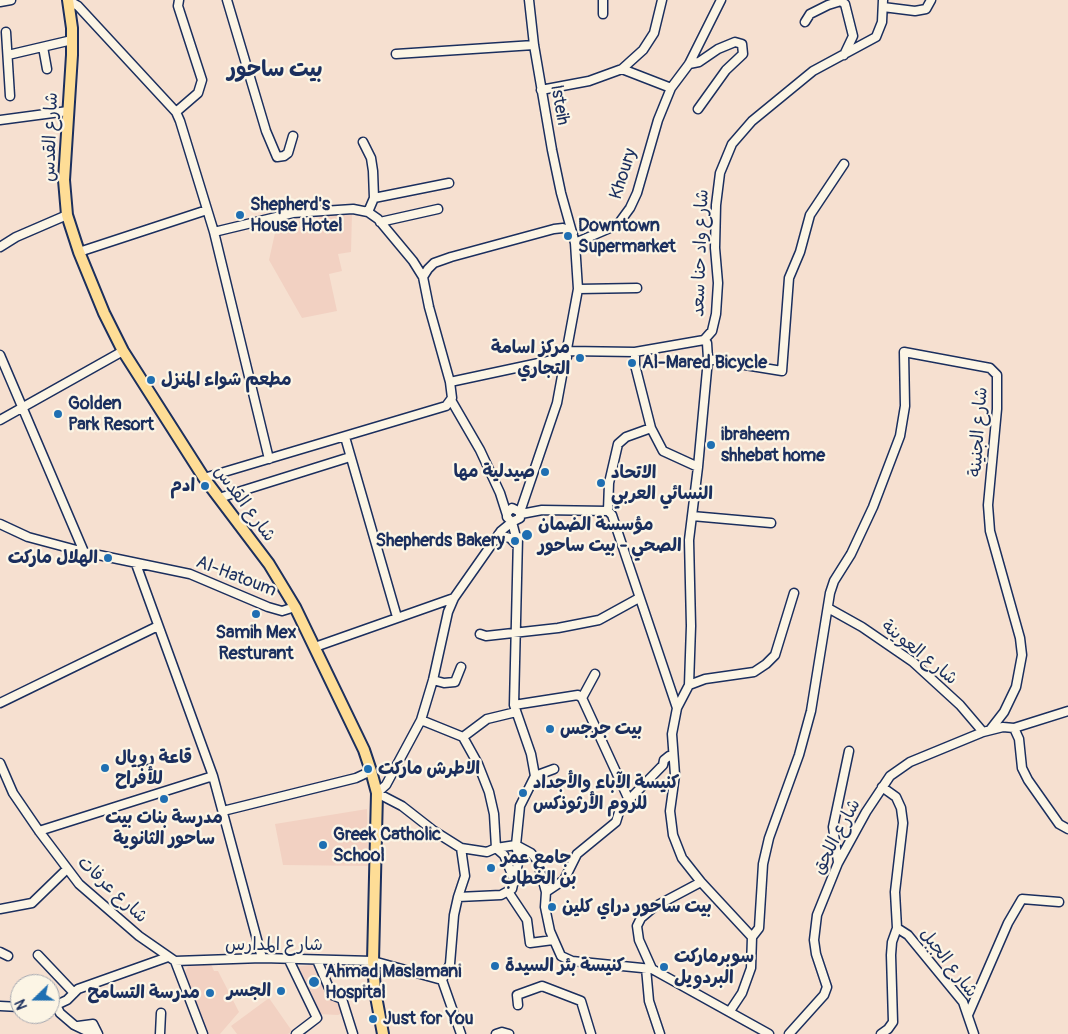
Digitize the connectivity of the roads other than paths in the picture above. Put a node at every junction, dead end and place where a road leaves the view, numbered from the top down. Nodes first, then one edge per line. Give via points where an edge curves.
1 (11, 0) edge
2 (68, 0) edge
3 (179, 0) edge
4 (227, 0) edge
5 (529, 0) edge
6 (604, 0) edge
7 (662, 0) edge
8 (721, 0) edge
9 (931, 0) edge
10 (0, 2) edge
11 (883, 3) edge
12 (603, 14) dead end
13 (805, 22) dead end
14 (6, 32) dead end
15 (72, 40) junction
16 (534, 45) junction
17 (43, 47) junction
18 (396, 54) dead end
19 (8, 55) junction
20 (844, 55) junction
21 (689, 64) junction
22 (47, 69) dead end
23 (622, 69) junction
24 (671, 88) junction
25 (541, 90) junction
26 (10, 96) dead end
27 (698, 109) dead end
28 (68, 112) junction
29 (176, 112) junction
30 (0, 120) edge
31 (292, 136) dead end
32 (363, 142) dead end
33 (844, 164) dead end
34 (449, 183) dead end
35 (374, 198) junction
36 (438, 209) dead end
37 (207, 210) junction
38 (368, 212) junction
39 (566, 214) junction
40 (67, 215) junction
41 (380, 222) junction
42 (554, 229) junction
43 (214, 232) junction
44 (572, 233) junction
45 (575, 242) junction
46 (0, 247) edge
47 (80, 252) junction
48 (423, 277) junction
49 (637, 288) dead end
50 (578, 289) junction
51 (704, 340) junction
52 (123, 351) junction
53 (635, 352) junction
54 (567, 354) junction
55 (0, 355) edge
56 (708, 359) junction
57 (450, 382) junction
58 (451, 400) junction
59 (21, 408) junction
60 (0, 420) edge
61 (651, 428) junction
62 (345, 437) junction
63 (350, 457) junction
64 (269, 459) junction
65 (699, 463) junction
66 (204, 478) junction
67 (220, 498) junction
68 (608, 511) junction
69 (515, 515) junction
70 (692, 516) junction
71 (771, 523) dead end
72 (0, 524) edge
73 (500, 533) junction
74 (517, 543) junction
75 (84, 552) junction
76 (136, 564) junction
77 (794, 594) dead end
78 (454, 598) junction
79 (639, 598) junction
80 (435, 604) junction
81 (295, 607) junction
82 (828, 608) junction
83 (448, 612) junction
84 (397, 617) junction
85 (158, 626) junction
86 (516, 633) junction
87 (480, 634) dead end
88 (315, 647) junction
89 (461, 667) dead end
90 (595, 674) dead end
91 (433, 680) junction
92 (688, 684) junction
93 (582, 698) junction
94 (0, 703) edge
95 (515, 708) junction
96 (677, 708) junction
97 (1068, 711) edge
98 (421, 720) junction
99 (1014, 728) junction
100 (986, 731) junction
101 (462, 737) junction
102 (849, 751) dead end
103 (667, 761) junction
104 (0, 763) edge
105 (554, 769) dead end
106 (371, 771) junction
107 (213, 776) junction
108 (535, 776) junction
109 (882, 787) junction
110 (377, 793) junction
111 (629, 800) junction
112 (223, 811) junction
113 (1068, 829) edge
114 (39, 831) junction
115 (516, 845) junction
116 (461, 848) junction
117 (496, 848) junction
118 (838, 863) junction
119 (67, 869) junction
120 (514, 882) junction
121 (701, 882) junction
122 (546, 892) junction
123 (509, 893) junction
124 (458, 897) junction
125 (1059, 902) dead end
126 (0, 910) edge
127 (897, 928) junction
128 (752, 937) junction
129 (553, 940) junction
130 (0, 952) edge
131 (38, 955) dead end
132 (8, 956) dead end
133 (262, 958) junction
134 (172, 959) junction
135 (289, 960) junction
136 (317, 960) junction
137 (373, 961) junction
138 (649, 969) junction
139 (442, 980) junction
140 (74, 993) junction
141 (60, 1002) edge
142 (518, 1006) dead end
143 (730, 1011) junction
144 (161, 1012) dead end
145 (60, 1013) edge
146 (968, 1015) junction
147 (78, 1026) junction
148 (766, 1032) edge
149 (93, 1034) edge
150 (98, 1034) edge
151 (160, 1034) edge
152 (203, 1034) edge
153 (296, 1034) edge
154 (353, 1034) edge
155 (383, 1034) edge
156 (461, 1034) edge
157 (496, 1034) edge
158 (509, 1034) edge
159 (591, 1034) edge
160 (660, 1034) edge
161 (789, 1034) edge
162 (881, 1034) edge
163 (974, 1034) edge

1 - 10 street
2 - 15 main road, شارع القدس
2 - 29 street via 78,6
3 - 29 street via 178,6 202,80 198,93
4 - 31 street via 266,132 277,157 288,153
5 - 16 street, Isteih
6 - 12 street
7 - 23 street via 654,33 643,50
8 - 21 street, Khoury
9 - 11 street via 926,10 915,11
11 - 20 street, شارع واد حنا سعد via 882,22 876,37
13 - 20 street via 810,14 841,1 853,36
14 - 19 street
15 - 17 street
15 - 28 main road, شارع القدس
16 - 18 street
16 - 25 street, Isteih
17 - 19 street
17 - 22 street
19 - 26 street
20 - 51 street, شارع واد حنا سعد via 806,77 752,121 732,144 720,173 716,205 716,314 712,332
21 - 24 street, Khoury
21 - 27 street via 700,62 735,42 742,44 743,54 726,70
23 - 24 street
23 - 25 street via 589,81
24 - 45 street, Khoury via 630,208 610,228
25 - 39 street, Isteih
28 - 30 street
28 - 40 main road, شارع القدس via 64,180
29 - 37 street
32 - 35 street via 373,171
33 - 56 street via 810,215 789,278 782,371
34 - 35 street
35 - 38 street
36 - 41 street
37 - 43 street
37 - 47 street
38 - 41 street
38 - 43 street via 353,209 293,214
39 - 42 street via 563,223
39 - 44 street, Isteih
40 - 46 street
40 - 47 main road, شارع القدس
41 - 48 street via 414,261
42 - 44 street via 564,228
42 - 48 street via 434,263
43 - 64 street
44 - 45 street, Isteih
45 - 50 street, Isteih
47 - 52 main road, شارع القدس
48 - 57 street
49 - 50 street
50 - 54 street, Isteih
51 - 53 street
51 - 56 street, شارع واد حنا سعد
52 - 59 street
52 - 66 main road, شارع القدس
53 - 54 street
53 - 61 street via 635,365
54 - 57 street
54 - 69 street, Isteih via 557,403
55 - 59 street
56 - 65 street, شارع واد حنا سعد
57 - 58 street
58 - 62 street via 436,410
58 - 69 street
59 - 60 street
59 - 75 street
61 - 65 street via 663,451
61 - 68 street via 618,444 609,483
62 - 63 street
62 - 64 street
63 - 67 street
63 - 84 street
64 - 66 street
65 - 70 street, شارع واد حنا سعد
66 - 67 main road, شارع القدس
67 - 81 main road, شارع القدس via 269,564
68 - 69 street via 542,510
68 - 79 street
69 - 73 street, Isteih
69 - 74 street
70 - 71 street
70 - 92 street, شارع واد حنا سعد via 689,540 692,626
72 - 75 street, Al-Hatoum via 28,537
73 - 74 street
73 - 78 street, Isteih
74 - 86 street
75 - 76 street, Al-Hatoum
76 - 81 street, Al-Hatoum via 190,574 282,611
76 - 85 street
77 - 92 street via 775,655 766,664 754,672
78 - 80 street
78 - 83 street, Isteih
79 - 86 street via 599,620
79 - 96 street
80 - 83 street
80 - 84 street
81 - 88 main road, شارع القدس
82 - 100 street, شارع العوينة via 913,662
82 - 100 street, شارع الجنينة via 834,581 862,531 900,436 905,406 904,352 990,368 997,375 998,388 988,505 990,531 1022,655 1016,687 1004,712
82 - 128 street via 811,710 769,838 763,864 759,928
83 - 91 street, Isteih
84 - 88 street
85 - 94 street
85 - 107 street
86 - 87 street
86 - 95 street
88 - 106 main road, شارع القدس
89 - 91 street via 455,682
90 - 93 street
91 - 98 street, Isteih
92 - 96 street
93 - 95 street via 578,695
93 - 111 street
95 - 101 street via 487,719
95 - 108 street
96 - 103 street
97 - 99 street, شارع اللحق
98 - 101 street
98 - 110 street, Isteih via 386,785
99 - 100 street, شارع اللحق
99 - 113 street via 1019,739 1022,768 1028,780 1059,824
100 - 109 street, شارع اللحق via 897,769
101 - 117 street via 489,792
102 - 118 street via 833,826
103 - 111 street
103 - 121 street via 674,768 670,811 672,835 678,851
104 - 114 street, شارع عرفات via 13,793
105 - 108 street
106 - 110 main road, شارع القدس
106 - 112 street via 356,778
107 - 112 street
107 - 114 street
108 - 115 street via 520,806
109 - 118 street, شارع اللحق
109 - 127 street via 896,797 903,823 895,892
110 - 116 street via 402,806
110 - 137 main road, شارع القدس
111 - 122 street via 620,809 616,822 577,854 564,880
112 - 133 street
114 - 119 street, شارع عرفات
115 - 117 street
115 - 120 street via 519,859
115 - 122 street via 537,860
116 - 117 street via 487,852
116 - 124 street via 466,876
117 - 120 street via 504,856
118 - 161 street, شارع اللحق via 817,915 814,940 826,987 824,995
119 - 126 street via 32,903
119 - 134 street, شارع عرفات via 99,903
120 - 123 street
121 - 128 street
121 - 138 street via 654,907 641,918 637,926 639,940
122 - 129 street via 545,907
123 - 124 street
123 - 129 street via 527,920 530,943
124 - 139 street via 450,964
125 - 146 street via 1022,899 1008,923
127 - 146 street, شارع الجبل via 908,935 950,984
127 - 162 street, شارع الجبل via 891,955 893,1022
128 - 143 street via 751,968
129 - 138 street via 561,956 572,961
130 - 132 street
131 - 140 street
133 - 134 street, شارع المدارس
133 - 135 street, شارع المدارس
134 - 140 street, شارع المدارس via 87,985
134 - 152 street
135 - 136 street, شارع المدارس
135 - 153 street via 317,1018
136 - 137 street, شارع المدارس
136 - 154 street via 332,995 342,999
137 - 139 street, شارع المدارس
137 - 155 main road, شارع القدس
138 - 143 street
138 - 160 street via 649,1001
139 - 156 street
140 - 141 street, شارع المدارس
142 - 159 street via 517,995 542,986 581,1001
143 - 148 street
144 - 151 street
145 - 147 street
146 - 163 street, شارع الجبل
147 - 149 street
147 - 150 street via 92,1024
157 - 158 street

